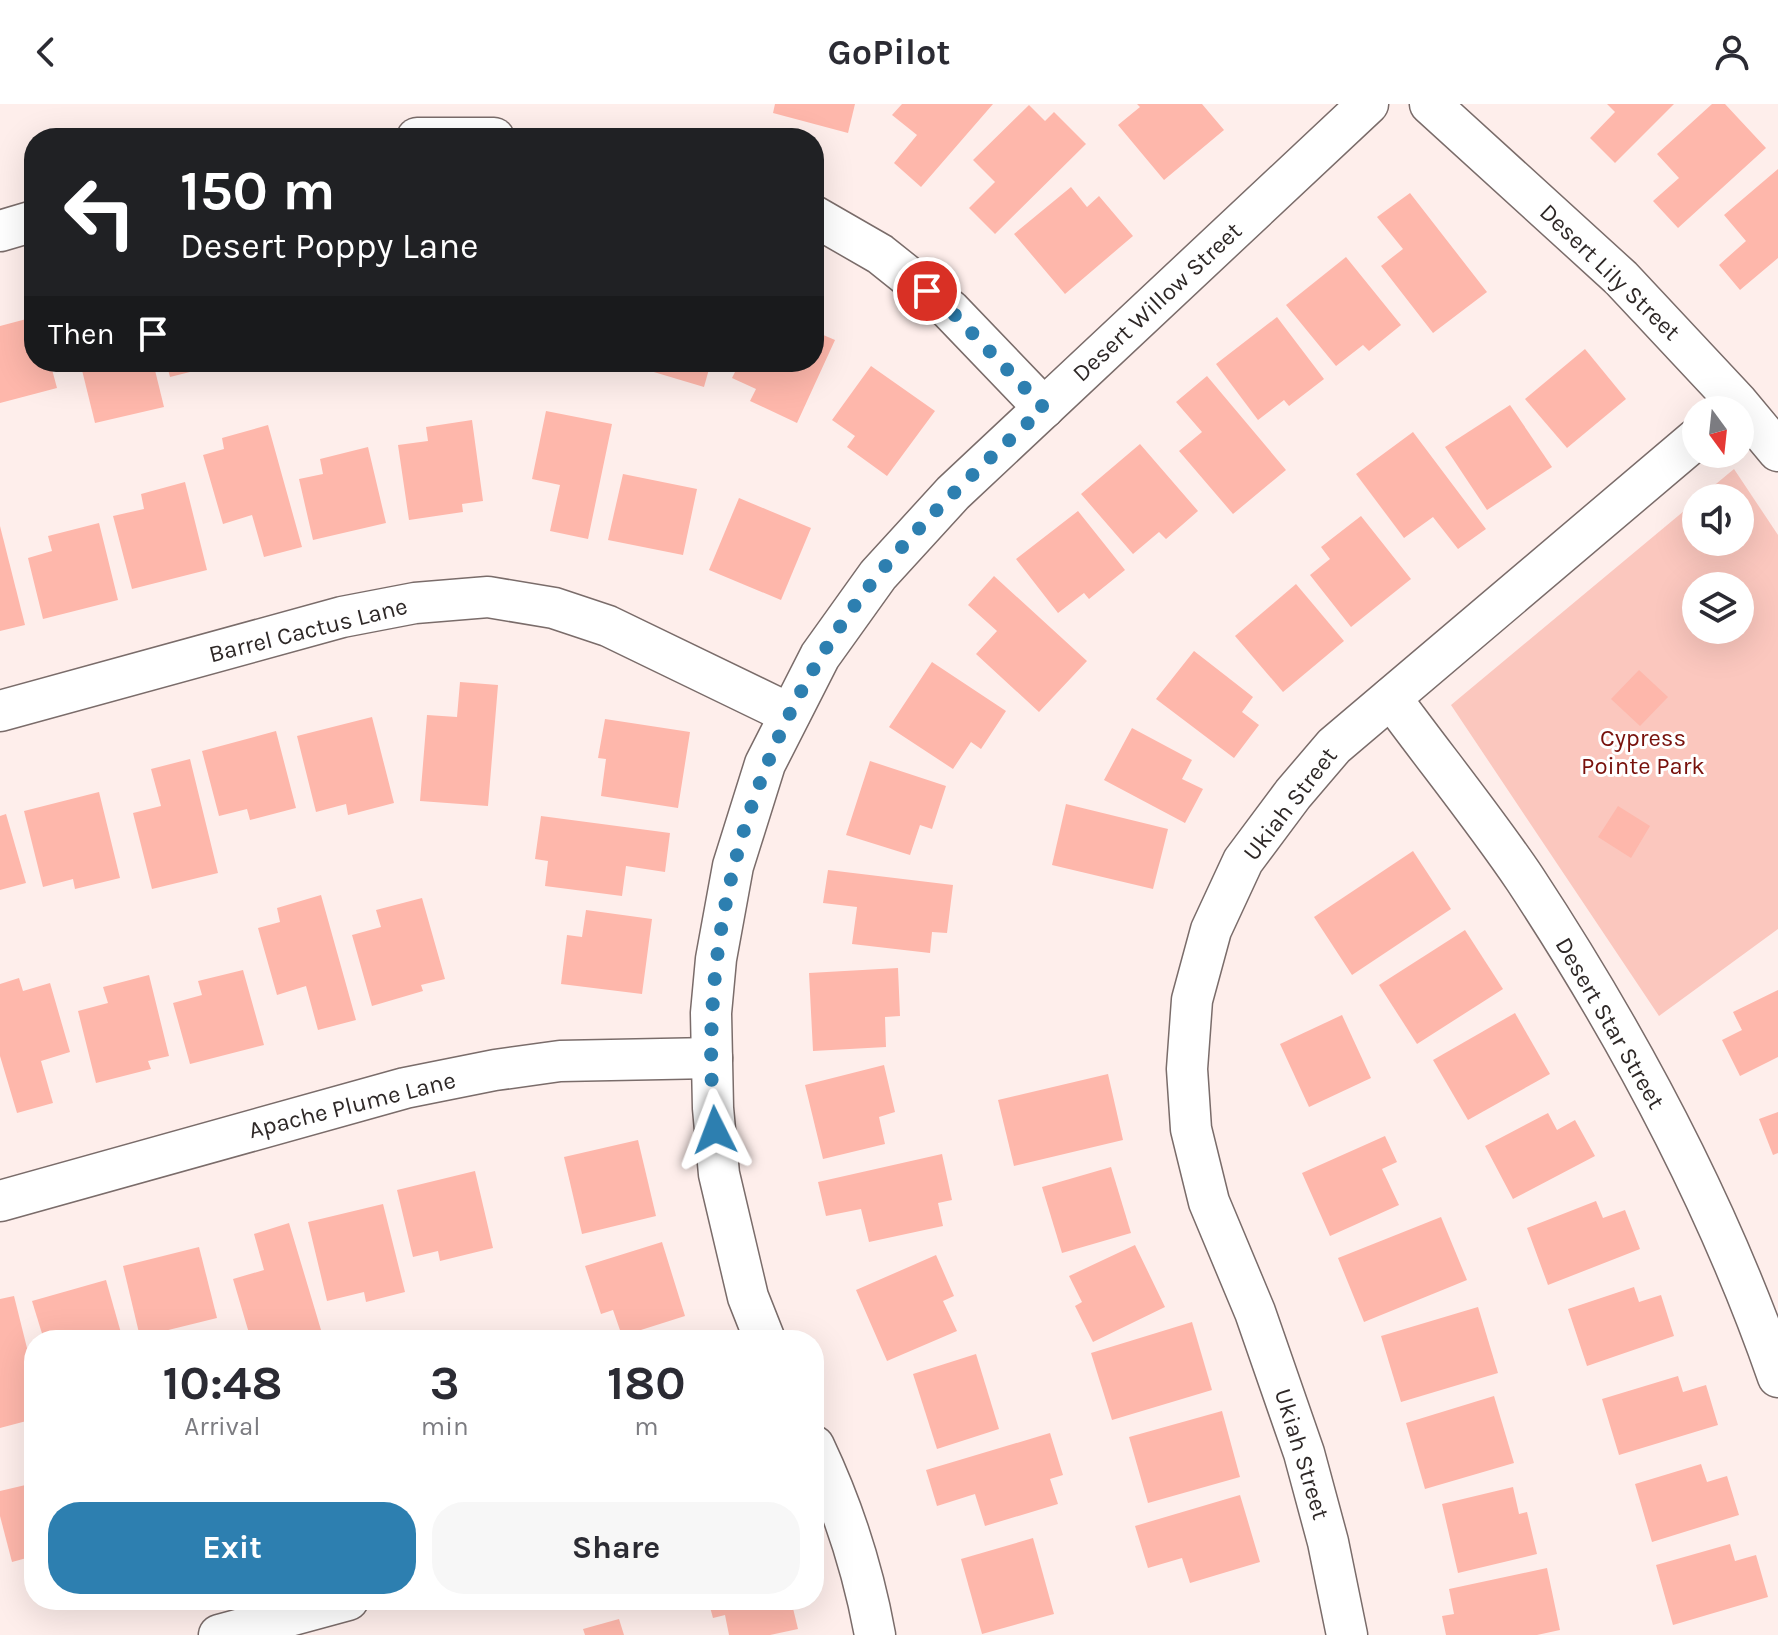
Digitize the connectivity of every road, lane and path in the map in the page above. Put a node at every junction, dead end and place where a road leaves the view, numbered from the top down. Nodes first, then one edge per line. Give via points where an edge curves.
1 (1368, 104) edge
2 (1430, 104) edge
3 (824, 222) edge
4 (24, 224) edge
5 (0, 231) edge
6 (1724, 396) edge
7 (1044, 408) junction
8 (1754, 427) edge
9 (1682, 451) edge
10 (1778, 451) edge
11 (1391, 698) junction
12 (0, 711) edge
13 (790, 714) junction
14 (712, 1058) junction
15 (0, 1201) edge
16 (761, 1330) edge
17 (1778, 1377) edge
18 (824, 1470) edge
19 (311, 1610) edge
20 (219, 1635) edge
21 (875, 1635) edge
22 (1347, 1635) edge

1 - 7 street, Desert Willow Street
2 - 6 street, Desert Lily Street via 1621,278
3 - 7 street via 880,254 950,310
4 - 5 street
7 - 13 street, Desert Willow Street via 953,493 878,575 820,656
8 - 10 street, Desert Lily Street
9 - 11 street, Ukiah Street
11 - 17 street, Desert Star Street via 1523,877 1616,1025 1731,1255
11 - 22 street, Ukiah Street via 1334,746 1243,861 1211,930 1192,1000 1187,1069 1191,1129 1209,1202 1255,1312 1304,1453
12 - 13 street, Barrel Cactus Lane via 342,617 488,597 554,608 608,626
13 - 14 street, Desert Willow Street via 765,764 733,866 716,959
14 - 15 street, Apache Plume Lane via 560,1061 405,1088
14 - 16 street, Desert Willow Street via 719,1174 748,1297
18 - 21 street via 850,1533
19 - 20 street

